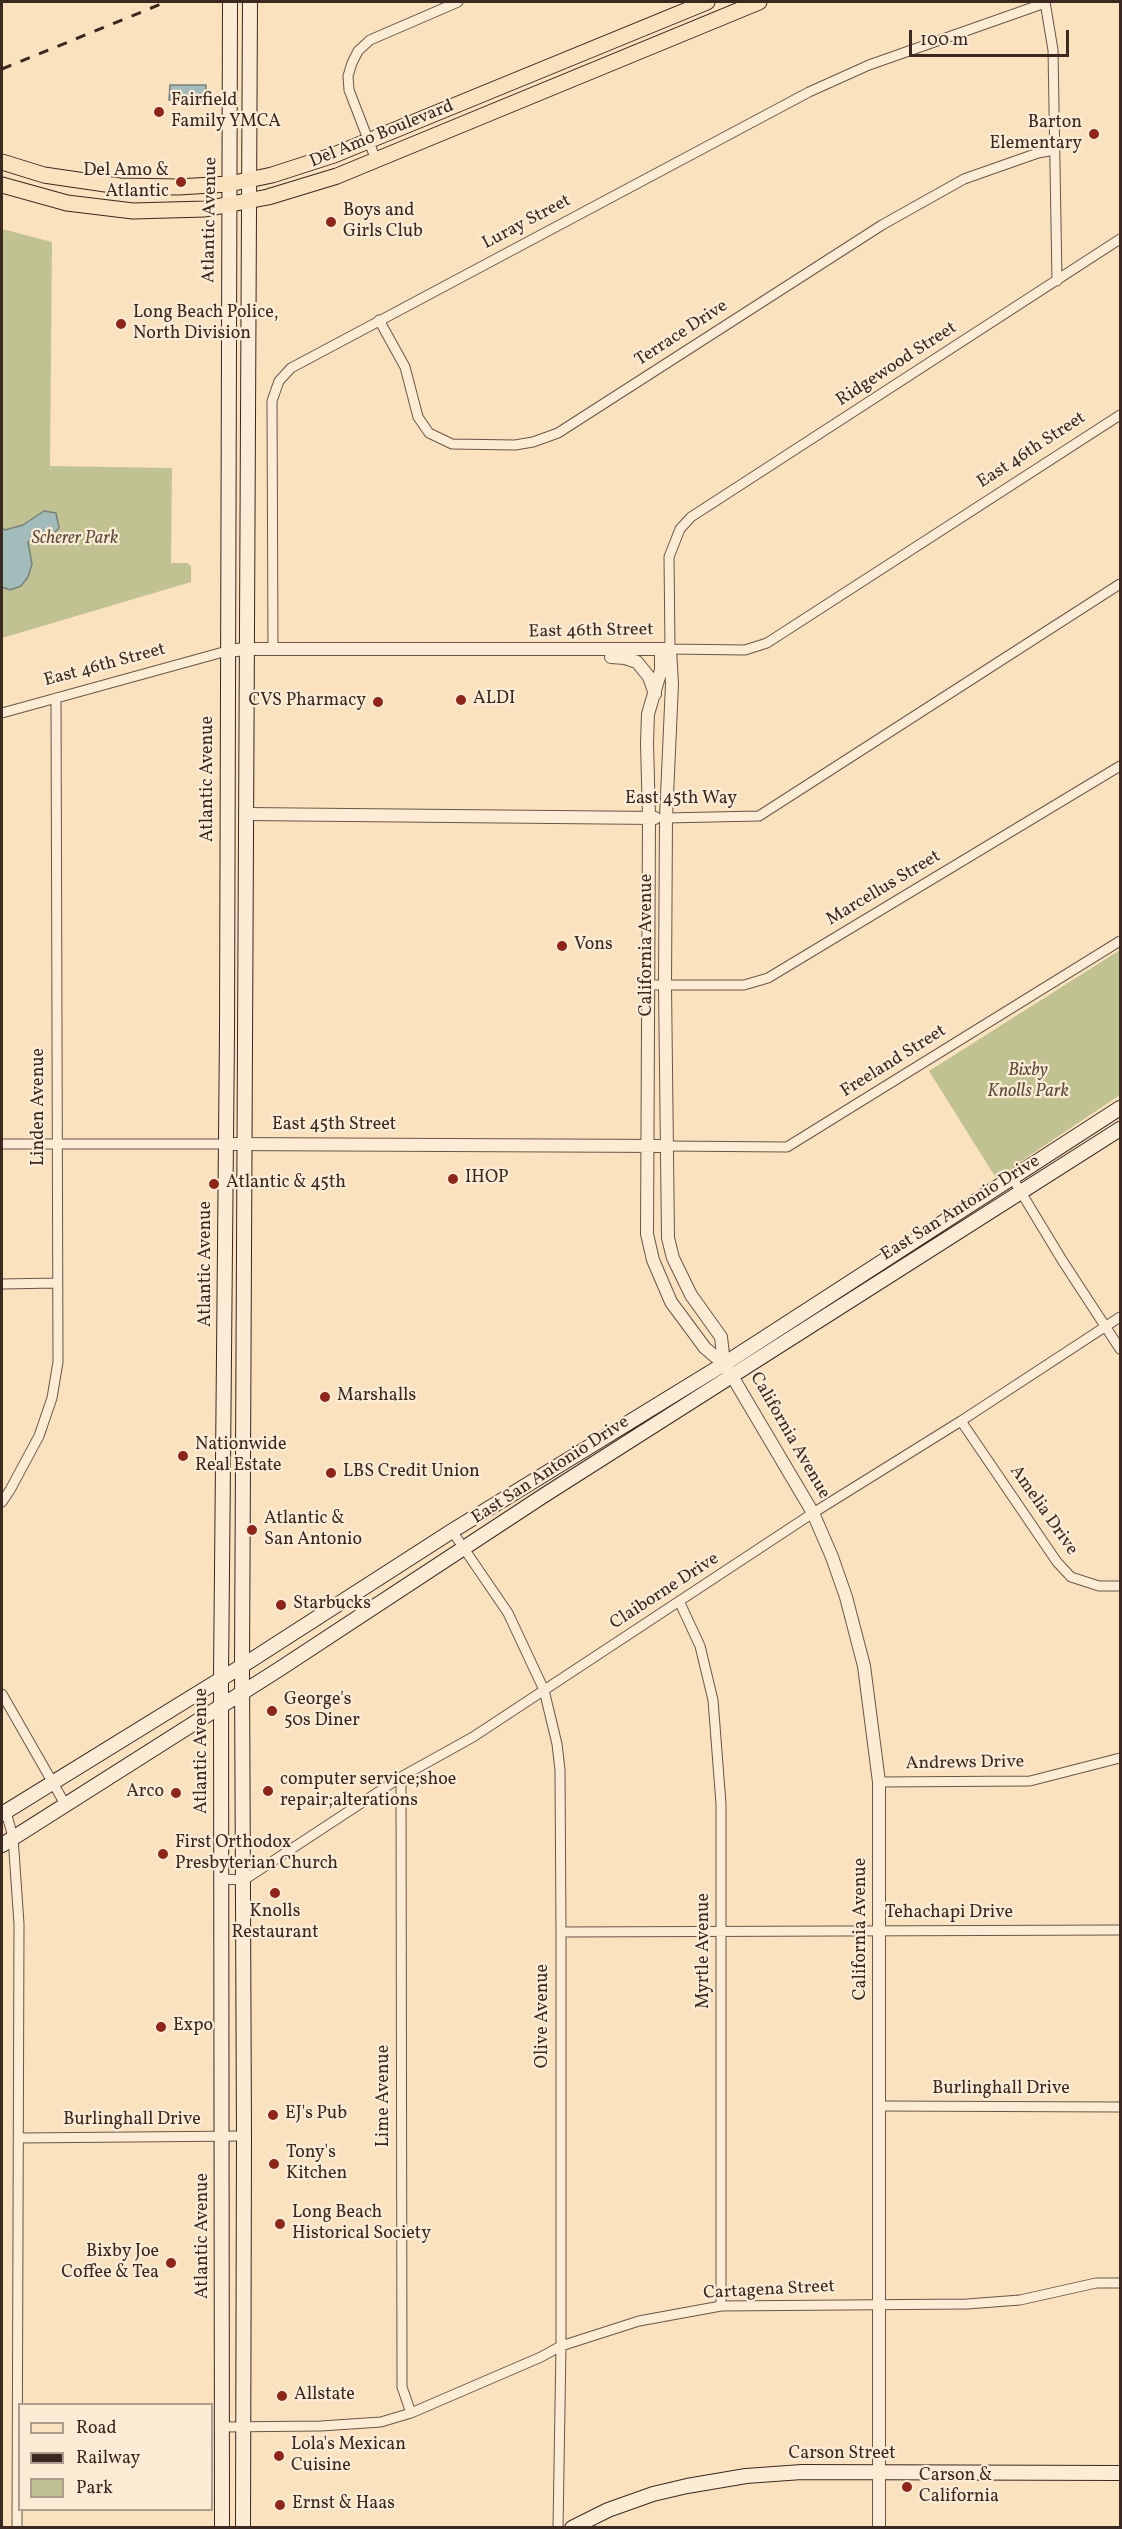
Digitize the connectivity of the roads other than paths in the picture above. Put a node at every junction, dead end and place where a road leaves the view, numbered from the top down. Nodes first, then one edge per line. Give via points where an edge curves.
1 (230, 2) edge
2 (250, 2) edge
3 (458, 2) edge
4 (707, 2) edge
5 (759, 2) edge
6 (1045, 2) edge
7 (367, 141) junction
8 (1054, 150) junction
9 (375, 160) junction
10 (2, 162) edge
11 (249, 179) junction
12 (229, 184) junction
13 (2, 185) edge
14 (249, 201) junction
15 (228, 205) junction
16 (1120, 239) edge
17 (1057, 281) junction
18 (379, 320) junction
19 (1120, 416) edge
20 (691, 518) joint
21 (1120, 584) edge
22 (246, 649) junction
23 (666, 649) junction
24 (273, 650) junction
25 (594, 650) junction
26 (227, 651) junction
27 (655, 694) junction
28 (56, 698) junction
29 (2, 713) edge
30 (1120, 766) edge
31 (246, 814) junction
32 (649, 818) junction
33 (666, 818) junction
34 (1120, 941) edge
35 (648, 984) junction
36 (665, 985) junction
37 (1120, 1108) edge
38 (1120, 1129) edge
39 (2, 1144) edge
40 (56, 1144) junction
41 (226, 1144) junction
42 (244, 1144) junction
43 (646, 1146) junction
44 (666, 1146) junction
45 (1013, 1179) junction
46 (1021, 1192) junction
47 (56, 1283) junction
48 (2, 1284) edge
49 (1120, 1317) edge
50 (1105, 1326) junction
51 (1120, 1349) edge
52 (728, 1370) junction
53 (961, 1421) junction
54 (2, 1502) edge
55 (813, 1513) junction
56 (452, 1531) junction
57 (463, 1550) junction
58 (1120, 1586) edge
59 (680, 1603) junction
60 (242, 1666) junction
61 (221, 1677) junction
62 (544, 1690) junction
63 (242, 1693) junction
64 (2, 1694) edge
65 (222, 1706) junction
66 (1120, 1758) edge
67 (401, 1777) junction
68 (52, 1782) junction
69 (879, 1782) junction
70 (65, 1804) junction
71 (4, 1813) edge
72 (8, 1841) edge
73 (221, 1879) junction
74 (244, 1880) junction
75 (881, 1930) junction
76 (1120, 1930) edge
77 (721, 1931) junction
78 (561, 1932) junction
79 (880, 2106) junction
80 (1120, 2107) edge
81 (244, 2136) junction
82 (222, 2137) junction
83 (19, 2138) junction
84 (1120, 2283) edge
85 (880, 2304) junction
86 (721, 2306) junction
87 (561, 2346) junction
88 (411, 2414) junction
89 (222, 2427) junction
90 (243, 2427) junction
91 (879, 2472) junction
92 (1120, 2473) edge
93 (17, 2528) edge
94 (222, 2528) edge
95 (243, 2528) edge
96 (558, 2528) edge
97 (572, 2528) edge
98 (879, 2528) edge

1 - 12 main road, Atlantic Avenue
2 - 11 main road, Atlantic Avenue
3 - 7 street via 389,30 358,51 348,76 349,90
4 - 7 main road, Del Amo Boulevard
5 - 9 main road, Del Amo Boulevard
6 - 8 street via 1053,50
6 - 18 street, Luray Street via 869,65 809,92
7 - 9 street
7 - 11 main road, Del Amo Boulevard via 292,169
8 - 17 street
8 - 18 street, Terrace Drive via 953,185 882,225 558,433 532,442 452,444 429,433 418,417 405,367
9 - 14 main road, Del Amo Boulevard via 315,183
10 - 12 main road, Del Amo Boulevard via 99,185
11 - 12 main road, Del Amo Boulevard
11 - 14 main road, Atlantic Avenue
12 - 15 main road, Atlantic Avenue
13 - 15 main road, Del Amo Boulevard via 67,203 122,210
14 - 15 main road, Del Amo Boulevard
14 - 22 main road, Atlantic Avenue
15 - 26 main road, Atlantic Avenue
16 - 17 street, Ridgewood Street
17 - 20 street, Ridgewood Street
18 - 24 street, Luray Street via 291,368 276,387
19 - 23 street, East 46th Street via 767,643 745,650
20 - 23 street, California Avenue via 680,529 669,557
21 - 33 street, East 45th Way via 759,816
22 - 24 street, East 46th Street
22 - 26 street, East 46th Street
22 - 31 main road, Atlantic Avenue
23 - 25 street, East 46th Street
23 - 27 street, California Avenue
23 - 33 street, California Avenue via 672,684
24 - 25 street, East 46th Street
25 - 27 street via 603,656 637,662 649,677
26 - 28 street, East 46th Street
26 - 41 main road, Atlantic Avenue
27 - 32 street, California Avenue via 648,714
28 - 29 street, East 46th Street
28 - 40 street, Linden Avenue
30 - 36 street, Marcellus Street via 768,978 744,985
31 - 32 street, East 45th Way
31 - 42 main road, Atlantic Avenue
32 - 33 street, East 45th Way
32 - 35 street, California Avenue
33 - 36 street, California Avenue
34 - 44 street, Freeland Street via 787,1147
35 - 36 street, Marcellus Street
35 - 43 street, California Avenue
36 - 44 street, California Avenue
37 - 45 main road, East San Antonio Drive
38 - 46 main road, East San Antonio Drive
39 - 40 street, East 45th Street
40 - 41 street, East 45th Street
40 - 47 street, Linden Avenue
41 - 42 street, East 45th Street
41 - 61 main road, Atlantic Avenue
42 - 43 street, East 45th Street
42 - 60 main road, Atlantic Avenue
43 - 44 street, East 45th Street
43 - 52 street, California Avenue via 647,1225 653,1260 671,1302 705,1348
44 - 52 street, California Avenue via 666,1218 673,1258 691,1295 721,1337
45 - 46 street
45 - 52 main road, East San Antonio Drive
46 - 50 street
46 - 52 main road, East San Antonio Drive
47 - 48 street
47 - 54 street, Linden Avenue via 57,1362 52,1398 39,1436
49 - 50 street, Claiborne Drive
50 - 51 street
50 - 53 street, Claiborne Drive
52 - 55 street, California Avenue
52 - 56 main road, East San Antonio Drive
52 - 57 main road, East San Antonio Drive
53 - 55 street, Claiborne Drive
53 - 58 street, Amelia Drive via 1071,1577 1099,1586
55 - 59 street, Claiborne Drive
55 - 69 street, California Avenue via 846,1597 864,1666
56 - 57 street, Olive Avenue
56 - 60 main road, East San Antonio Drive
57 - 62 street, Olive Avenue via 508,1613
57 - 63 main road, East San Antonio Drive
59 - 62 street, Claiborne Drive
59 - 77 street, Myrtle Avenue via 700,1646 713,1700 721,1804
60 - 61 main road, East San Antonio Drive
60 - 63 main road, Atlantic Avenue
61 - 65 main road, Atlantic Avenue
61 - 68 main road, East San Antonio Drive
62 - 67 street, Claiborne Drive via 473,1737
62 - 78 street, Olive Avenue via 560,1770
63 - 65 main road, East San Antonio Drive
63 - 74 main road, Atlantic Avenue
64 - 68 street
65 - 70 main road, East San Antonio Drive
65 - 73 main road, Atlantic Avenue
66 - 69 street, Andrews Drive via 1030,1781
67 - 74 street, Claiborne Drive
67 - 88 street, Lime Avenue via 402,2387
68 - 70 street
68 - 71 main road, East San Antonio Drive
69 - 75 street, California Avenue
70 - 72 main road, East San Antonio Drive
71 - 72 street
72 - 83 street via 18,1924
73 - 74 street
73 - 82 main road, Atlantic Avenue
74 - 81 main road, Atlantic Avenue
75 - 76 street, Tehachapi Drive
75 - 77 street, Tehachapi Drive
75 - 79 street, California Avenue
77 - 78 street, Tehachapi Drive
77 - 86 street, Myrtle Avenue
78 - 87 street, Olive Avenue
79 - 80 street, Burlinghall Drive
79 - 85 street, California Avenue
81 - 82 street, Burlinghall Drive
81 - 90 main road, Atlantic Avenue
82 - 83 street, Burlinghall Drive
82 - 89 main road, Atlantic Avenue
83 - 93 street
84 - 85 street, Cartagena Street via 1096,2283 1020,2300
85 - 86 street, Cartagena Street
85 - 91 street, California Avenue
86 - 87 street, Cartagena Street via 639,2321
87 - 88 street, Cartagena Street
87 - 96 street, Olive Avenue
88 - 90 street, Cartagena Street via 381,2422
89 - 90 street, Cartagena Street
89 - 94 main road, Atlantic Avenue
90 - 95 main road, Atlantic Avenue
91 - 92 main road, Carson Street
91 - 97 main road, Carson Street via 776,2473 717,2480 653,2494
91 - 98 street, California Avenue

